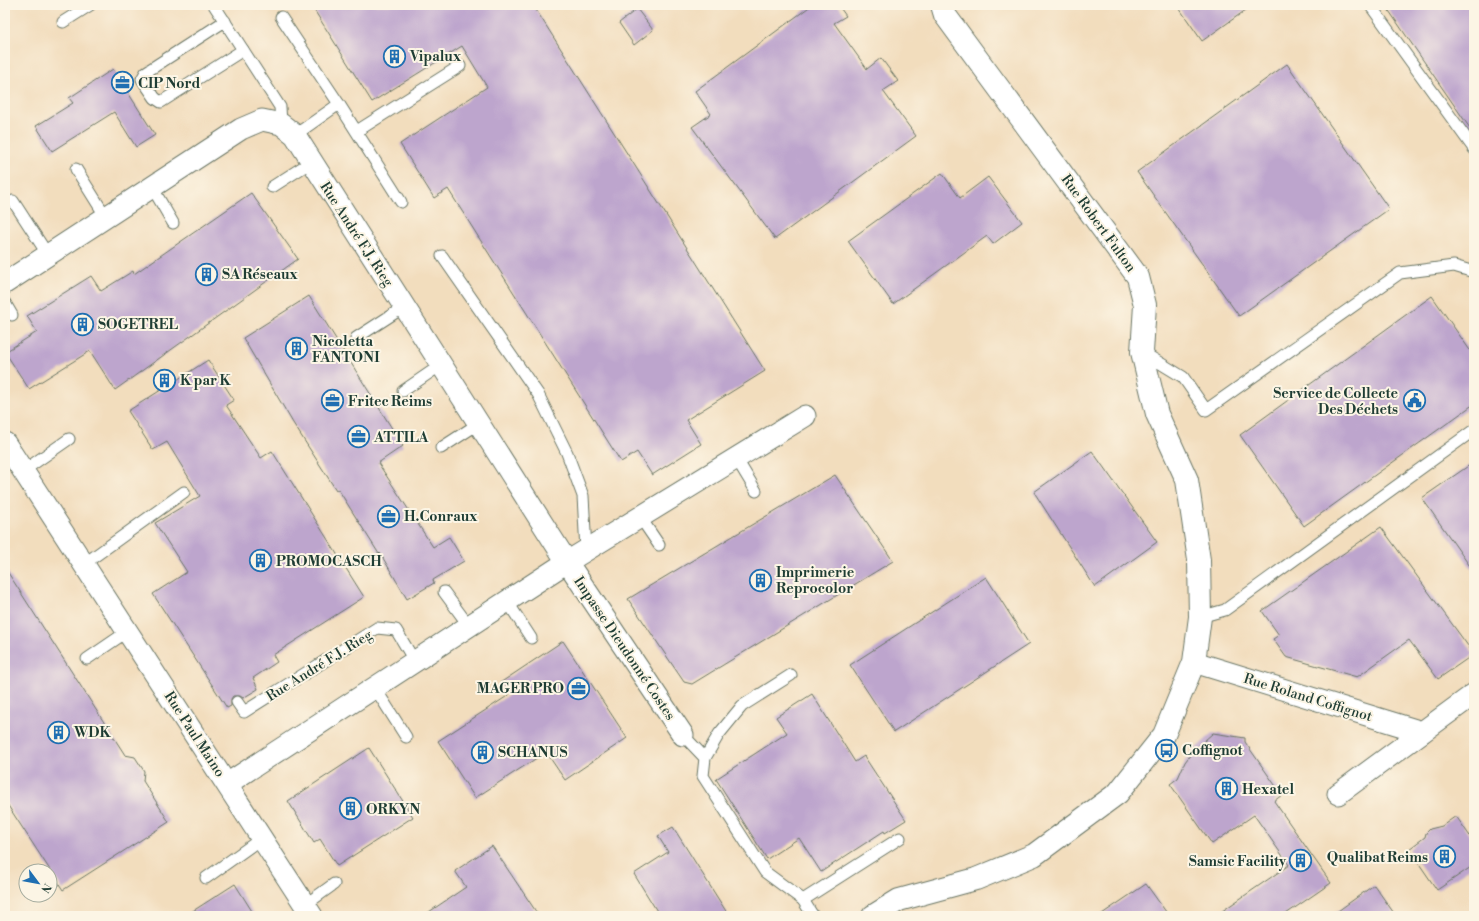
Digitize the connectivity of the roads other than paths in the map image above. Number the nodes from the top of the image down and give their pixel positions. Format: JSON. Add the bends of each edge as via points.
{"nodes":[{"id":1,"x":90,"y":5,"type":"edge"},
{"id":2,"x":214,"y":5,"type":"edge"},
{"id":3,"x":942,"y":5,"type":"edge"},
{"id":4,"x":1370,"y":5,"type":"edge"},
{"id":5,"x":281,"y":17,"type":"dead end"},
{"id":6,"x":225,"y":21,"type":"junction"},
{"id":7,"x":63,"y":22,"type":"dead end"},
{"id":8,"x":244,"y":50,"type":"junction"},
{"id":9,"x":460,"y":66,"type":"dead end"},
{"id":10,"x":339,"y":104,"type":"junction"},
{"id":11,"x":288,"y":129,"type":"junction"},
{"id":12,"x":356,"y":131,"type":"junction"},
{"id":13,"x":1474,"y":149,"type":"edge"},
{"id":14,"x":311,"y":162,"type":"junction"},
{"id":15,"x":76,"y":169,"type":"dead end"},
{"id":16,"x":152,"y":187,"type":"junction"},
{"id":17,"x":272,"y":187,"type":"dead end"},
{"id":18,"x":13,"y":201,"type":"dead end"},
{"id":19,"x":401,"y":202,"type":"dead end"},
{"id":20,"x":106,"y":216,"type":"junction"},
{"id":21,"x":173,"y":223,"type":"dead end"},
{"id":22,"x":48,"y":255,"type":"junction"},
{"id":23,"x":442,"y":256,"type":"dead end"},
{"id":24,"x":1474,"y":272,"type":"edge"},
{"id":25,"x":5,"y":283,"type":"edge"},
{"id":26,"x":5,"y":303,"type":"edge"},
{"id":27,"x":404,"y":307,"type":"junction"},
{"id":28,"x":12,"y":315,"type":"dead end"},
{"id":29,"x":356,"y":338,"type":"dead end"},
{"id":30,"x":1142,"y":352,"type":"junction"},
{"id":31,"x":441,"y":365,"type":"junction"},
{"id":32,"x":403,"y":392,"type":"dead end"},
{"id":33,"x":805,"y":416,"type":"dead end"},
{"id":34,"x":478,"y":424,"type":"junction"},
{"id":35,"x":1474,"y":430,"type":"edge"},
{"id":36,"x":69,"y":439,"type":"dead end"},
{"id":37,"x":5,"y":442,"type":"edge"},
{"id":38,"x":441,"y":448,"type":"dead end"},
{"id":39,"x":736,"y":458,"type":"junction"},
{"id":40,"x":23,"y":471,"type":"junction"},
{"id":41,"x":756,"y":491,"type":"dead end"},
{"id":42,"x":184,"y":492,"type":"dead end"},
{"id":43,"x":640,"y":518,"type":"junction"},
{"id":44,"x":659,"y":545,"type":"dead end"},
{"id":45,"x":586,"y":550,"type":"junction"},
{"id":46,"x":567,"y":562,"type":"junction"},
{"id":47,"x":84,"y":564,"type":"junction"},
{"id":48,"x":444,"y":592,"type":"dead end"},
{"id":49,"x":507,"y":601,"type":"junction"},
{"id":50,"x":1200,"y":617,"type":"junction"},
{"id":51,"x":469,"y":626,"type":"junction"},
{"id":52,"x":128,"y":631,"type":"junction"},
{"id":53,"x":531,"y":638,"type":"dead end"},
{"id":54,"x":87,"y":660,"type":"dead end"},
{"id":55,"x":415,"y":662,"type":"junction"},
{"id":56,"x":1194,"y":662,"type":"junction"},
{"id":57,"x":791,"y":675,"type":"dead end"},
{"id":58,"x":374,"y":688,"type":"junction"},
{"id":59,"x":1474,"y":694,"type":"edge"},
{"id":60,"x":238,"y":702,"type":"dead end"},
{"id":61,"x":1422,"y":732,"type":"junction"},
{"id":62,"x":683,"y":735,"type":"joint"},
{"id":63,"x":406,"y":737,"type":"dead end"},
{"id":64,"x":705,"y":758,"type":"junction"},
{"id":65,"x":228,"y":784,"type":"junction"},
{"id":66,"x":1338,"y":794,"type":"dead end"},
{"id":67,"x":262,"y":838,"type":"junction"},
{"id":68,"x":900,"y":838,"type":"dead end"},
{"id":69,"x":206,"y":878,"type":"dead end"},
{"id":70,"x":334,"y":884,"type":"dead end"},
{"id":71,"x":803,"y":900,"type":"junction"},
{"id":72,"x":308,"y":910,"type":"edge"},
{"id":73,"x":813,"y":916,"type":"edge"},
{"id":74,"x":873,"y":916,"type":"edge"}],
"edges":[{"from":1,"to":7,"type":"lane"},
{"from":2,"to":6,"type":"lane"},
{"from":3,"to":30,"type":"street","name":"Rue Robert Fulton","via":[[945,15],[1138,277],[1145,305]]},
{"from":4,"to":13,"type":"lane"},
{"from":5,"to":10,"type":"lane"},
{"from":6,"to":8,"type":"lane"},
{"from":6,"to":8,"type":"lane","via":[[146,72],[142,79],[155,98],[161,102]]},
{"from":8,"to":11,"type":"lane","via":[[280,106]]},
{"from":9,"to":12,"type":"lane"},
{"from":10,"to":11,"type":"lane"},
{"from":10,"to":12,"type":"lane"},
{"from":11,"to":14,"type":"street","name":"Rue André F.J. Rieg"},
{"from":11,"to":16,"type":"street","via":[[262,120],[241,129]]},
{"from":12,"to":19,"type":"lane"},
{"from":14,"to":17,"type":"lane"},
{"from":14,"to":27,"type":"street","name":"Rue André F.J. Rieg"},
{"from":15,"to":20,"type":"lane"},
{"from":16,"to":20,"type":"street"},
{"from":16,"to":21,"type":"lane"},
{"from":18,"to":22,"type":"lane"},
{"from":20,"to":22,"type":"street"},
{"from":22,"to":25,"type":"street"},
{"from":23,"to":45,"type":"lane","via":[[538,394],[567,453],[583,496]]},
{"from":24,"to":30,"type":"lane","via":[[1454,266],[1400,273],[1206,410],[1183,377]]},
{"from":26,"to":28,"type":"lane"},
{"from":27,"to":29,"type":"lane"},
{"from":27,"to":31,"type":"street","name":"Rue André F.J. Rieg"},
{"from":30,"to":50,"type":"street","name":"Rue Robert Fulton","via":[[1157,414],[1187,480],[1199,560]]},
{"from":31,"to":32,"type":"lane"},
{"from":31,"to":34,"type":"street","name":"Rue André F.J. Rieg"},
{"from":33,"to":39,"type":"street"},
{"from":34,"to":38,"type":"lane"},
{"from":34,"to":46,"type":"street","name":"Rue André F.J. Rieg"},
{"from":35,"to":50,"type":"lane","via":[[1225,610]]},
{"from":36,"to":40,"type":"lane"},
{"from":37,"to":40,"type":"street","name":"Rue Paul Maino"},
{"from":39,"to":41,"type":"lane"},
{"from":39,"to":43,"type":"street"},
{"from":40,"to":47,"type":"street","name":"Rue Paul Maino"},
{"from":42,"to":47,"type":"lane"},
{"from":43,"to":44,"type":"lane"},
{"from":43,"to":45,"type":"street"},
{"from":45,"to":46,"type":"street"},
{"from":46,"to":49,"type":"street"},
{"from":46,"to":62,"type":"street","name":"Impasse Dieudonné Costes"},
{"from":47,"to":52,"type":"street","name":"Rue Paul Maino"},
{"from":48,"to":51,"type":"lane"},
{"from":49,"to":51,"type":"street"},
{"from":49,"to":53,"type":"lane"},
{"from":50,"to":56,"type":"street","name":"Rue Robert Fulton"},
{"from":51,"to":55,"type":"street"},
{"from":52,"to":54,"type":"lane"},
{"from":52,"to":65,"type":"street","name":"Rue Paul Maino"},
{"from":55,"to":58,"type":"street"},
{"from":55,"to":60,"type":"lane","name":"Rue André F.J. Rieg","via":[[396,630],[377,628],[244,712]]},
{"from":56,"to":61,"type":"street","name":"Rue Roland Coffignot"},
{"from":56,"to":74,"type":"street","name":"Rue Robert Fulton","via":[[1164,735],[1118,793],[1034,855],[976,879],[899,900]]},
{"from":57,"to":64,"type":"lane","via":[[742,706],[719,734]]},
{"from":58,"to":63,"type":"lane"},
{"from":58,"to":65,"type":"street"},
{"from":59,"to":61,"type":"street"},
{"from":61,"to":66,"type":"street"},
{"from":62,"to":64,"type":"lane"},
{"from":64,"to":71,"type":"lane","via":[[704,776],[765,872]]},
{"from":65,"to":67,"type":"street","name":"Rue Paul Maino"},
{"from":67,"to":69,"type":"lane"},
{"from":67,"to":72,"type":"street","name":"Rue Paul Maino"},
{"from":68,"to":71,"type":"lane"},
{"from":70,"to":72,"type":"lane","name":"Rue Paul Maino"},
{"from":71,"to":73,"type":"lane"}]}
